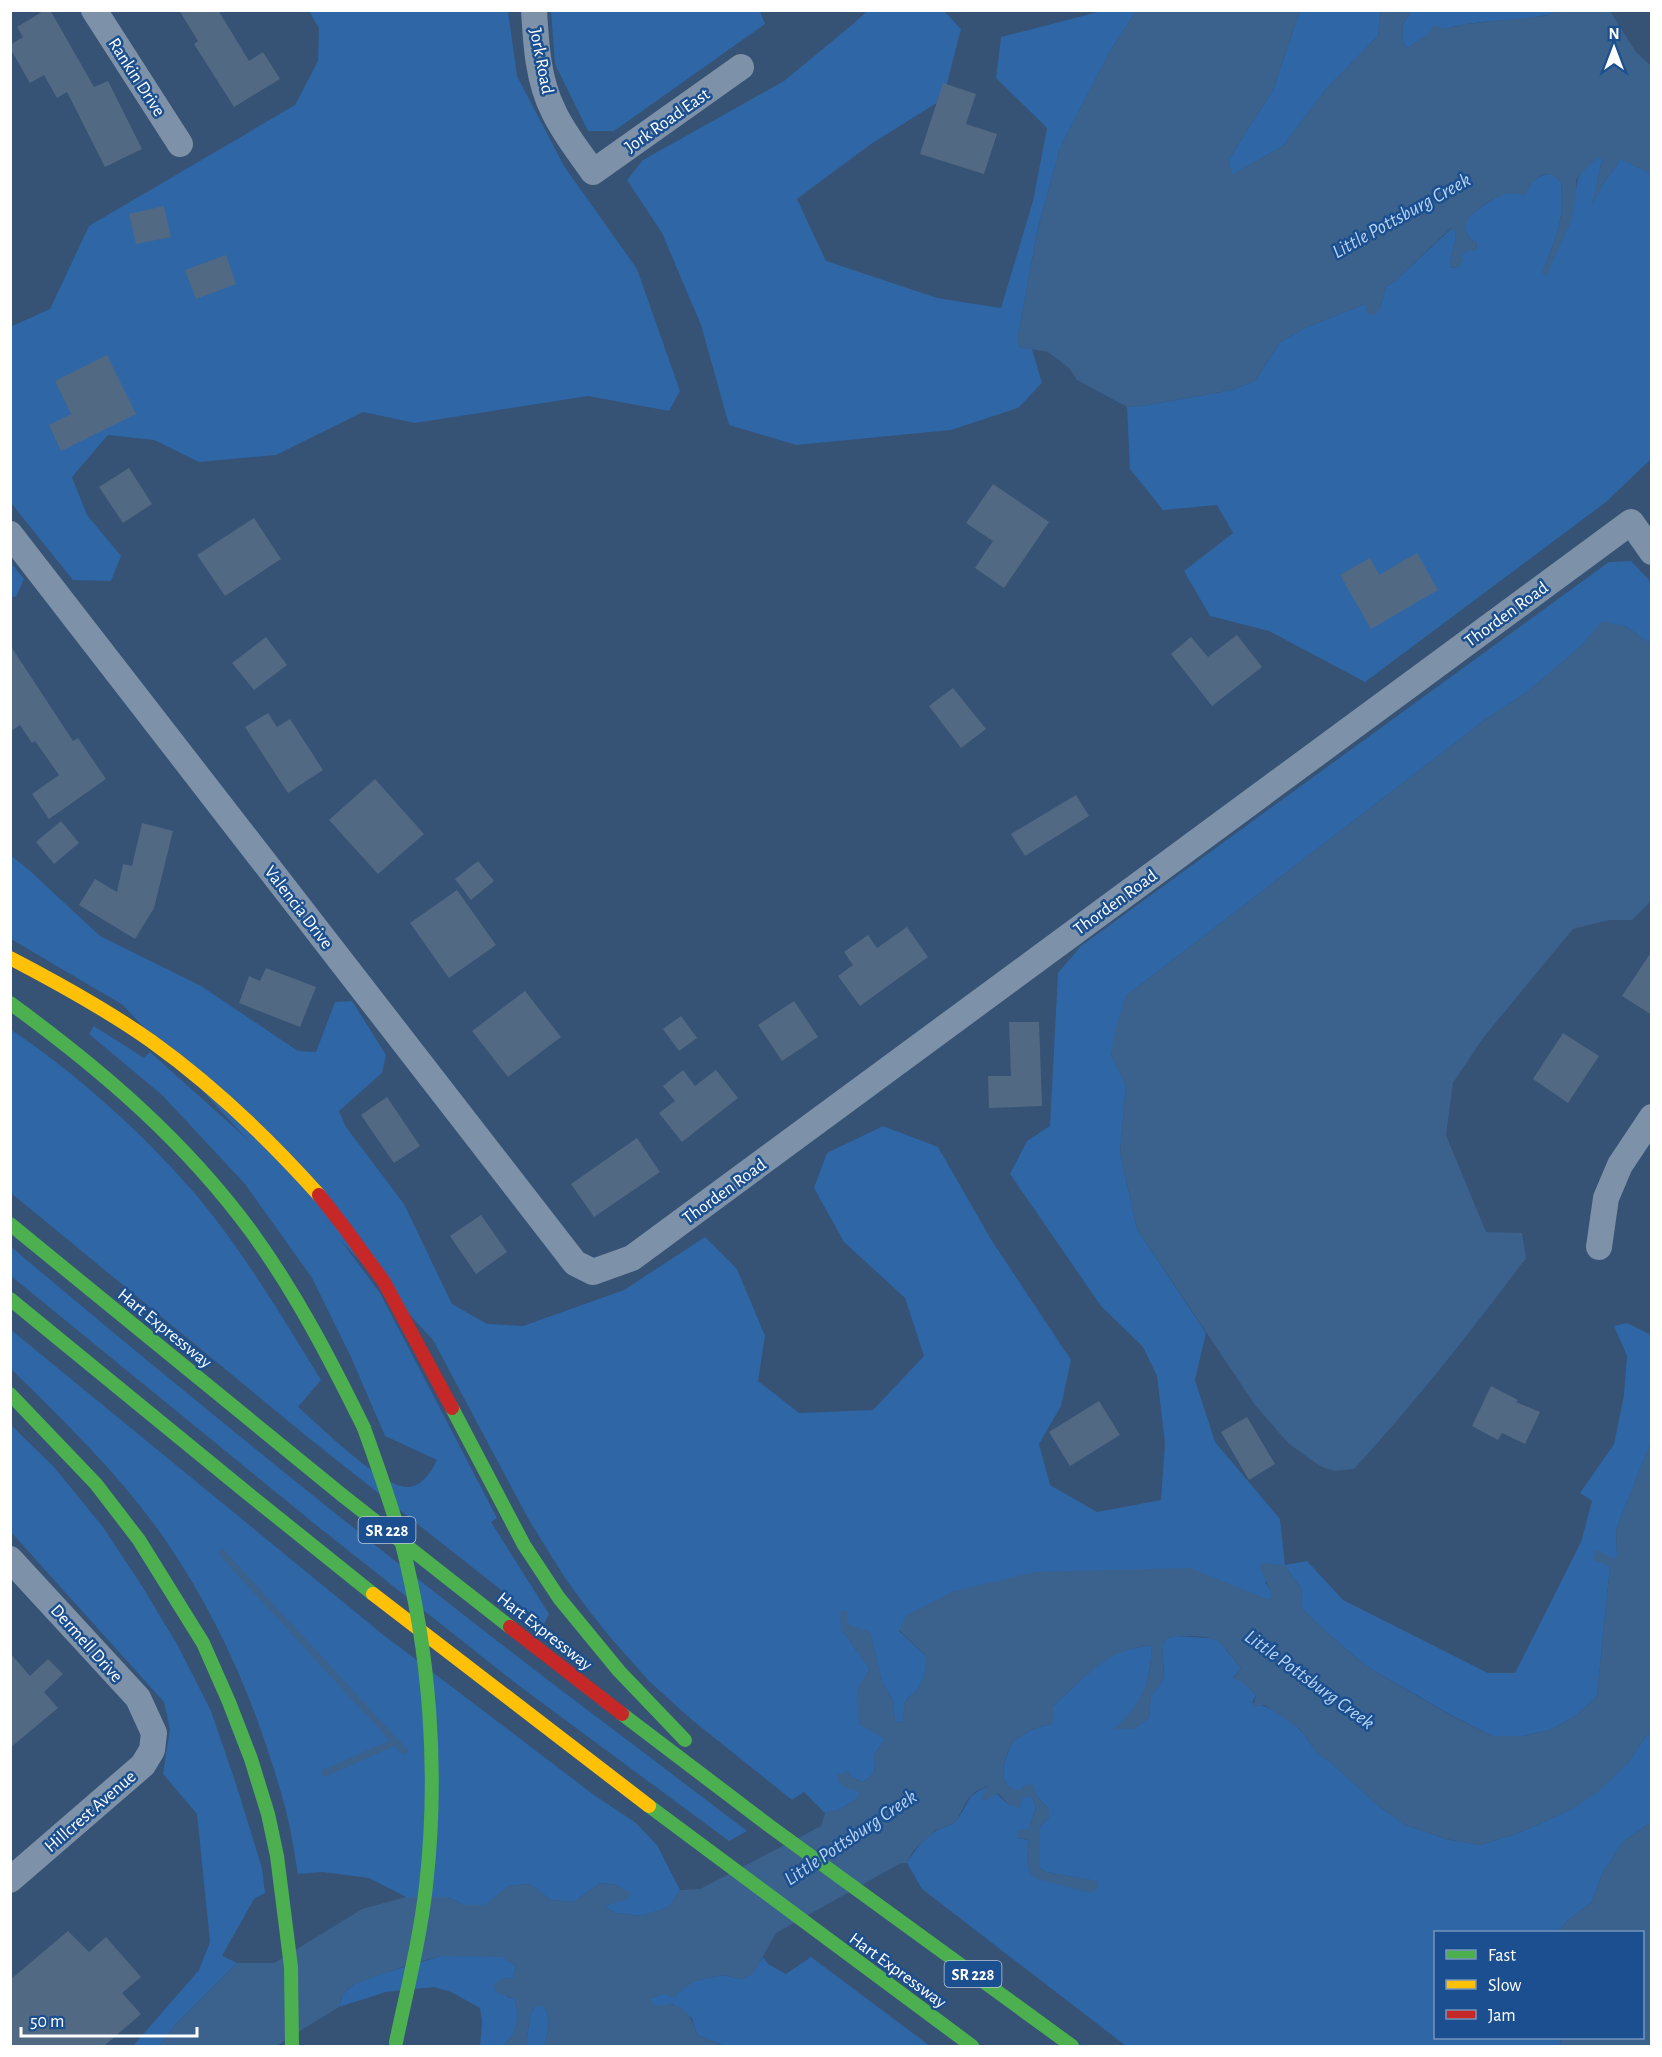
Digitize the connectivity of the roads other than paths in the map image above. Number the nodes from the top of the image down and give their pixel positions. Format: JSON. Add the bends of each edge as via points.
{"nodes":[{"id":1,"x":94,"y":10,"type":"edge"},
{"id":2,"x":534,"y":10,"type":"edge"},
{"id":3,"x":741,"y":67,"type":"dead end"},
{"id":4,"x":180,"y":144,"type":"dead end"},
{"id":5,"x":593,"y":172,"type":"joint"},
{"id":6,"x":10,"y":534,"type":"edge"},
{"id":7,"x":1652,"y":552,"type":"edge"},
{"id":8,"x":10,"y":957,"type":"edge"},
{"id":9,"x":10,"y":1003,"type":"edge"},
{"id":10,"x":1652,"y":1117,"type":"edge"},
{"id":11,"x":10,"y":1224,"type":"edge"},
{"id":12,"x":1599,"y":1247,"type":"dead end"},
{"id":13,"x":593,"y":1272,"type":"joint"},
{"id":14,"x":10,"y":1299,"type":"edge"},
{"id":15,"x":10,"y":1394,"type":"edge"},
{"id":16,"x":10,"y":1559,"type":"edge"},
{"id":17,"x":154,"y":1733,"type":"joint"},
{"id":18,"x":771,"y":1827,"type":"junction"},
{"id":19,"x":10,"y":1880,"type":"edge"},
{"id":20,"x":395,"y":2044,"type":"edge"},
{"id":21,"x":292,"y":2046,"type":"edge"},
{"id":22,"x":972,"y":2046,"type":"edge"},
{"id":23,"x":1072,"y":2046,"type":"edge"}],
"edges":[{"from":1,"to":4,"type":"street","name":"Rankin Drive"},
{"from":2,"to":5,"type":"street","name":"Jork Road","via":[[540,66],[553,110]]},
{"from":3,"to":5,"type":"street","name":"Jork Road East"},
{"from":6,"to":13,"type":"street","name":"Valencia Drive","via":[[575,1263]]},
{"from":7,"to":13,"type":"street","name":"Thorden Road","via":[[1631,522],[632,1258]]},
{"from":8,"to":18,"type":"highway","via":[[113,1016],[190,1070],[227,1101],[324,1199],[369,1259],[404,1316],[523,1543],[551,1588],[611,1663]]},
{"from":9,"to":20,"type":"highway","bridge":true,"via":[[137,1103],[235,1210],[293,1296],[363,1428],[391,1510],[412,1590],[426,1670],[432,1736],[426,1885]]},
{"from":10,"to":12,"type":"street","via":[[1620,1166],[1606,1198]]},
{"from":11,"to":18,"type":"highway","name":"Hart Expressway","number":"SR 228","via":[[351,1502]]},
{"from":14,"to":22,"type":"highway","name":"Hart Expressway","via":[[162,1426],[514,1702]]},
{"from":15,"to":21,"type":"highway","via":[[103,1493],[139,1540],[203,1643],[251,1759],[268,1815],[284,1900],[291,1967]]},
{"from":16,"to":17,"type":"street","name":"Dermell Drive","via":[[138,1698]]},
{"from":17,"to":19,"type":"street","name":"Hillcrest Avenue","via":[[152,1750],[143,1765]]},
{"from":18,"to":23,"type":"highway","name":"Hart Expressway","number":"SR 228"}]}
